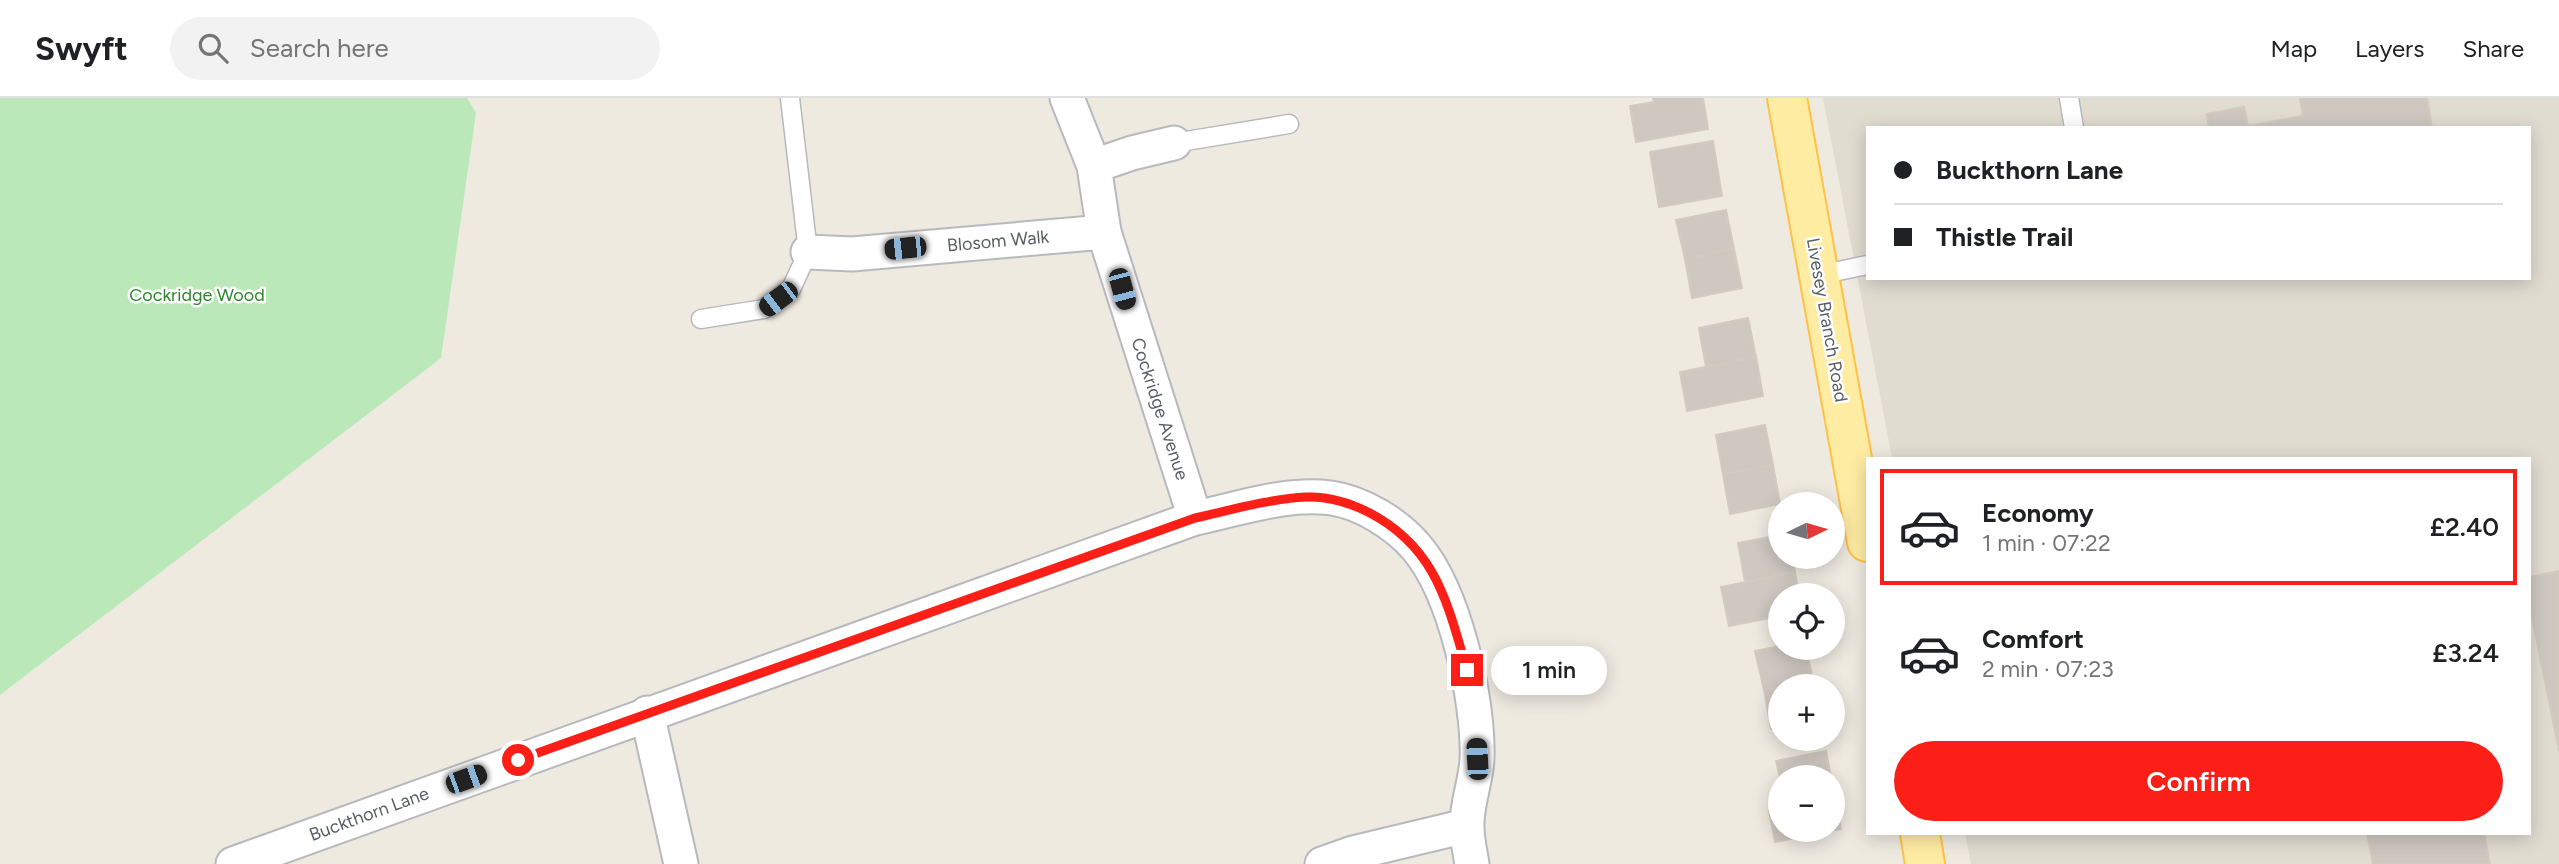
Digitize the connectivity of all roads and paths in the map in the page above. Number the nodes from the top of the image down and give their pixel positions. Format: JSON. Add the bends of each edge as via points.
{"nodes":[{"id":1,"x":790,"y":98,"type":"edge"},
{"id":2,"x":1067,"y":98,"type":"edge"},
{"id":3,"x":1787,"y":98,"type":"edge"},
{"id":4,"x":2069,"y":98,"type":"edge"},
{"id":5,"x":1289,"y":124,"type":"dead end"},
{"id":6,"x":2074,"y":126,"type":"edge"},
{"id":7,"x":1174,"y":143,"type":"joint"},
{"id":8,"x":1094,"y":166,"type":"junction"},
{"id":9,"x":1104,"y":232,"type":"junction"},
{"id":10,"x":808,"y":252,"type":"junction"},
{"id":11,"x":1866,"y":265,"type":"edge"},
{"id":12,"x":1819,"y":275,"type":"junction"},
{"id":13,"x":701,"y":319,"type":"dead end"},
{"id":14,"x":1195,"y":518,"type":"junction"},
{"id":15,"x":1866,"y":536,"type":"edge"},
{"id":16,"x":648,"y":713,"type":"junction"},
{"id":17,"x":1466,"y":826,"type":"junction"},
{"id":18,"x":1920,"y":835,"type":"edge"},
{"id":19,"x":233,"y":864,"type":"edge"},
{"id":20,"x":681,"y":864,"type":"edge"},
{"id":21,"x":1322,"y":864,"type":"edge"},
{"id":22,"x":1472,"y":864,"type":"edge"},
{"id":23,"x":1925,"y":864,"type":"edge"}],
"edges":[{"from":1,"to":10,"type":"lane"},
{"from":2,"to":8,"type":"street","name":"Cockridge Avenue"},
{"from":3,"to":12,"type":"main road","name":"Livesey Branch Road"},
{"from":4,"to":6,"type":"lane"},
{"from":5,"to":7,"type":"lane"},
{"from":7,"to":8,"type":"street"},
{"from":8,"to":9,"type":"street","name":"Cockridge Avenue"},
{"from":9,"to":10,"type":"street","name":"Blosom Walk","via":[[852,254]]},
{"from":9,"to":14,"type":"street","name":"Cockridge Avenue"},
{"from":10,"to":13,"type":"lane","via":[[792,289],[764,309]]},
{"from":11,"to":12,"type":"lane"},
{"from":12,"to":15,"type":"main road","name":"Livesey Branch Road"},
{"from":14,"to":16,"type":"street","name":"Buckthorn Lane"},
{"from":14,"to":17,"type":"street","name":"Buckthorn Lane","via":[[1281,500],[1333,499],[1394,527],[1417,548],[1438,581],[1467,670],[1477,759]]},
{"from":16,"to":19,"type":"street","name":"Buckthorn Lane"},
{"from":16,"to":20,"type":"street"},
{"from":17,"to":21,"type":"street","via":[[1365,849]]},
{"from":17,"to":22,"type":"street","name":"Buckthorn Lane"},
{"from":18,"to":23,"type":"main road"}]}
